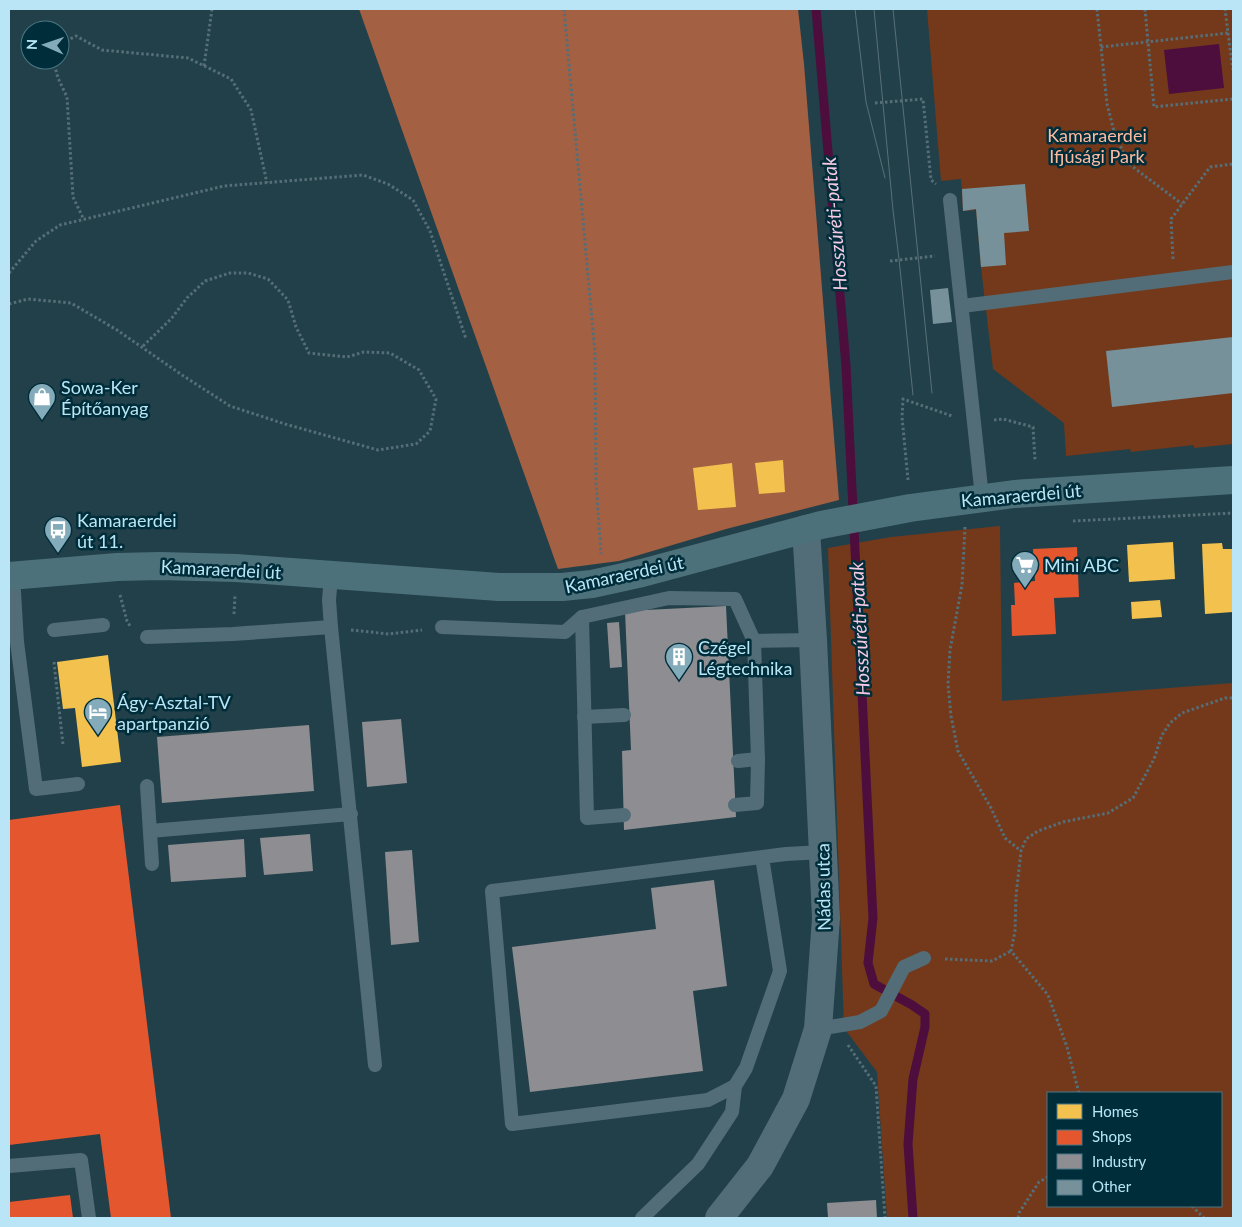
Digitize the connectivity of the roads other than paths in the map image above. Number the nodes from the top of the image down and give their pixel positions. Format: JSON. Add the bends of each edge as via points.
{"nodes":[{"id":1,"x":950,"y":200,"type":"road end"},
{"id":2,"x":1233,"y":272,"type":"edge"},
{"id":3,"x":962,"y":306,"type":"junction"},
{"id":4,"x":1233,"y":480,"type":"edge"},
{"id":5,"x":982,"y":497,"type":"junction"},
{"id":6,"x":806,"y":529,"type":"junction"},
{"id":7,"x":11,"y":575,"type":"edge"},
{"id":8,"x":330,"y":576,"type":"junction"},
{"id":9,"x":582,"y":617,"type":"junction"},
{"id":10,"x":103,"y":625,"type":"dead end"},
{"id":11,"x":331,"y":627,"type":"junction"},
{"id":12,"x":442,"y":627,"type":"road end"},
{"id":13,"x":54,"y":630,"type":"dead end"},
{"id":14,"x":147,"y":637,"type":"road end"},
{"id":15,"x":814,"y":640,"type":"junction"},
{"id":16,"x":13,"y":642,"type":"edge"},
{"id":17,"x":754,"y":642,"type":"junction"},
{"id":18,"x":624,"y":715,"type":"dead end"},
{"id":19,"x":584,"y":717,"type":"junction"},
{"id":20,"x":758,"y":759,"type":"junction"},
{"id":21,"x":738,"y":761,"type":"dead end"},
{"id":22,"x":78,"y":784,"type":"dead end"},
{"id":23,"x":147,"y":786,"type":"dead end"},
{"id":24,"x":735,"y":804,"type":"dead end"},
{"id":25,"x":351,"y":814,"type":"junction"},
{"id":26,"x":624,"y":815,"type":"dead end"},
{"id":27,"x":150,"y":830,"type":"junction"},
{"id":28,"x":823,"y":852,"type":"junction"},
{"id":29,"x":762,"y":857,"type":"junction"},
{"id":30,"x":152,"y":864,"type":"dead end"},
{"id":31,"x":924,"y":958,"type":"road end"},
{"id":32,"x":826,"y":1027,"type":"junction"},
{"id":33,"x":375,"y":1065,"type":"dead end"},
{"id":34,"x":735,"y":1086,"type":"junction"},
{"id":35,"x":9,"y":1166,"type":"edge"},
{"id":36,"x":89,"y":1218,"type":"edge"},
{"id":37,"x":642,"y":1218,"type":"edge"},
{"id":38,"x":719,"y":1218,"type":"edge"}],
"edges":[{"from":1,"to":3,"type":"lane"},
{"from":2,"to":3,"type":"lane"},
{"from":3,"to":5,"type":"lane"},
{"from":4,"to":5,"type":"street","name":"Kamaraerdei út"},
{"from":5,"to":6,"type":"street","name":"Kamaraerdei út"},
{"from":6,"to":8,"type":"street","name":"Kamaraerdei út","via":[[642,573],[562,587],[525,588]]},
{"from":6,"to":15,"type":"street","name":"Nádas utca"},
{"from":7,"to":8,"type":"street","name":"Kamaraerdei út","via":[[160,566]]},
{"from":7,"to":16,"type":"lane"},
{"from":8,"to":11,"type":"lane"},
{"from":9,"to":12,"type":"lane","via":[[565,632]]},
{"from":9,"to":17,"type":"lane","via":[[669,598],[735,599]]},
{"from":9,"to":19,"type":"lane"},
{"from":10,"to":13,"type":"lane"},
{"from":11,"to":14,"type":"lane"},
{"from":11,"to":25,"type":"lane"},
{"from":15,"to":17,"type":"lane"},
{"from":15,"to":28,"type":"street","name":"Nádas utca"},
{"from":16,"to":22,"type":"lane","via":[[36,789]]},
{"from":17,"to":20,"type":"lane"},
{"from":18,"to":19,"type":"lane"},
{"from":19,"to":26,"type":"lane","via":[[587,818]]},
{"from":20,"to":21,"type":"lane"},
{"from":20,"to":24,"type":"lane","via":[[757,803]]},
{"from":23,"to":27,"type":"lane"},
{"from":25,"to":27,"type":"lane"},
{"from":25,"to":33,"type":"lane"},
{"from":27,"to":30,"type":"lane"},
{"from":28,"to":29,"type":"lane"},
{"from":28,"to":32,"type":"street","name":"Nádas utca"},
{"from":29,"to":34,"type":"lane","via":[[780,971],[746,1068]]},
{"from":29,"to":34,"type":"lane","via":[[492,891],[512,1124],[708,1100]]},
{"from":31,"to":32,"type":"lane","via":[[904,967],[882,1011],[860,1022]]},
{"from":32,"to":38,"type":"street","name":"Nádas utca","via":[[796,1099],[760,1166]]},
{"from":34,"to":37,"type":"lane","via":[[732,1112],[698,1164]]},
{"from":35,"to":36,"type":"lane","via":[[81,1160]]}]}
